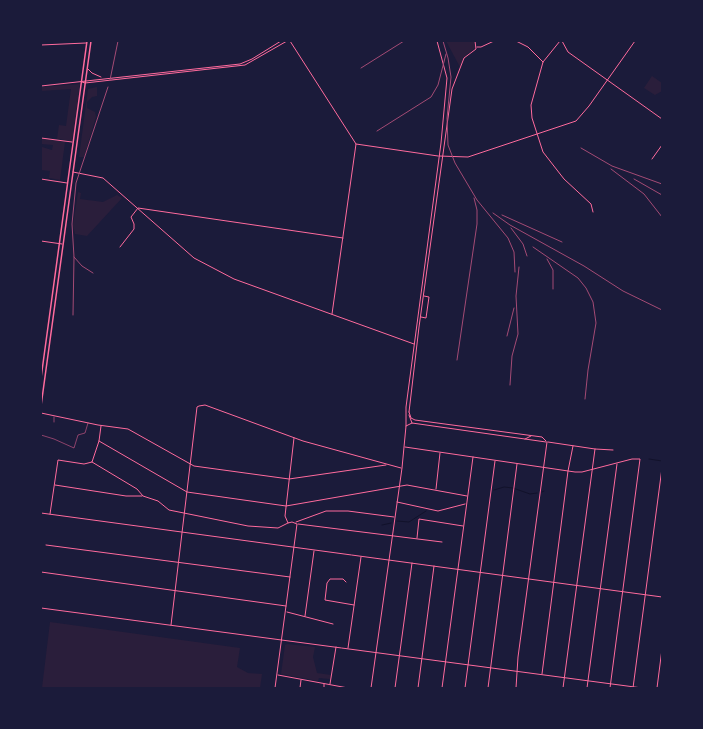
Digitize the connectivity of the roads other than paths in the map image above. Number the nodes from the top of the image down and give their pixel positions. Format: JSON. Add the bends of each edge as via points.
{"nodes":[{"id":1,"x":91,"y":41,"type":"edge"},
{"id":2,"x":280,"y":41,"type":"edge"},
{"id":3,"x":287,"y":41,"type":"edge"},
{"id":4,"x":290,"y":41,"type":"edge"},
{"id":5,"x":437,"y":41,"type":"edge"},
{"id":6,"x":475,"y":41,"type":"edge"},
{"id":7,"x":494,"y":41,"type":"edge"},
{"id":8,"x":516,"y":41,"type":"edge"},
{"id":9,"x":561,"y":41,"type":"edge"},
{"id":10,"x":635,"y":41,"type":"edge"},
{"id":11,"x":87,"y":42,"type":"edge"},
{"id":12,"x":41,"y":45,"type":"edge"},
{"id":13,"x":476,"y":47,"type":"junction"},
{"id":14,"x":543,"y":62,"type":"junction"},
{"id":15,"x":217,"y":66,"type":"junction"},
{"id":16,"x":87,"y":67,"type":"junction"},
{"id":17,"x":217,"y":68,"type":"junction"},
{"id":18,"x":104,"y":78,"type":"junction"},
{"id":19,"x":608,"y":80,"type":"junction"},
{"id":20,"x":82,"y":82,"type":"junction"},
{"id":21,"x":85,"y":82,"type":"junction"},
{"id":22,"x":41,"y":86,"type":"edge"},
{"id":23,"x":662,"y":119,"type":"edge"},
{"id":24,"x":442,"y":127,"type":"junction"},
{"id":25,"x":447,"y":128,"type":"junction"},
{"id":26,"x":537,"y":135,"type":"junction"},
{"id":27,"x":41,"y":138,"type":"edge"},
{"id":28,"x":73,"y":142,"type":"junction"},
{"id":29,"x":356,"y":144,"type":"junction"},
{"id":30,"x":662,"y":145,"type":"edge"},
{"id":31,"x":439,"y":156,"type":"junction"},
{"id":32,"x":443,"y":157,"type":"junction"},
{"id":33,"x":652,"y":159,"type":"dead end"},
{"id":34,"x":73,"y":172,"type":"junction"},
{"id":35,"x":41,"y":179,"type":"edge"},
{"id":36,"x":68,"y":183,"type":"junction"},
{"id":37,"x":138,"y":208,"type":"junction"},
{"id":38,"x":593,"y":212,"type":"dead end"},
{"id":39,"x":343,"y":238,"type":"junction"},
{"id":40,"x":41,"y":241,"type":"edge"},
{"id":41,"x":60,"y":243,"type":"junction"},
{"id":42,"x":63,"y":244,"type":"junction"},
{"id":43,"x":120,"y":247,"type":"dead end"},
{"id":44,"x":424,"y":296,"type":"junction"},
{"id":45,"x":332,"y":315,"type":"junction"},
{"id":46,"x":421,"y":317,"type":"junction"},
{"id":47,"x":415,"y":344,"type":"junction"},
{"id":48,"x":417,"y":344,"type":"junction"},
{"id":49,"x":41,"y":372,"type":"edge"},
{"id":50,"x":41,"y":378,"type":"edge"},
{"id":51,"x":41,"y":406,"type":"edge"},
{"id":52,"x":409,"y":412,"type":"junction"},
{"id":53,"x":41,"y":413,"type":"edge"},
{"id":54,"x":54,"y":416,"type":"junction"},
{"id":55,"x":54,"y":422,"type":"dead end"},
{"id":56,"x":88,"y":423,"type":"junction"},
{"id":57,"x":414,"y":424,"type":"junction"},
{"id":58,"x":101,"y":425,"type":"junction"},
{"id":59,"x":406,"y":426,"type":"junction"},
{"id":60,"x":41,"y":435,"type":"edge"},
{"id":61,"x":532,"y":436,"type":"junction"},
{"id":62,"x":294,"y":437,"type":"junction"},
{"id":63,"x":525,"y":439,"type":"junction"},
{"id":64,"x":99,"y":441,"type":"junction"},
{"id":65,"x":547,"y":442,"type":"junction"},
{"id":66,"x":574,"y":446,"type":"junction"},
{"id":67,"x":404,"y":447,"type":"junction"},
{"id":68,"x":595,"y":449,"type":"junction"},
{"id":69,"x":613,"y":450,"type":"dead end"},
{"id":70,"x":441,"y":452,"type":"junction"},
{"id":71,"x":473,"y":456,"type":"junction"},
{"id":72,"x":495,"y":460,"type":"junction"},
{"id":73,"x":92,"y":462,"type":"junction"},
{"id":74,"x":518,"y":463,"type":"junction"},
{"id":75,"x":617,"y":463,"type":"junction"},
{"id":76,"x":190,"y":465,"type":"junction"},
{"id":77,"x":386,"y":465,"type":"junction"},
{"id":78,"x":543,"y":467,"type":"junction"},
{"id":79,"x":402,"y":468,"type":"junction"},
{"id":80,"x":662,"y":468,"type":"edge"},
{"id":81,"x":593,"y":469,"type":"junction"},
{"id":82,"x":568,"y":471,"type":"junction"},
{"id":83,"x":289,"y":479,"type":"junction"},
{"id":84,"x":55,"y":485,"type":"junction"},
{"id":85,"x":399,"y":487,"type":"junction"},
{"id":86,"x":436,"y":490,"type":"junction"},
{"id":87,"x":187,"y":492,"type":"junction"},
{"id":88,"x":143,"y":496,"type":"junction"},
{"id":89,"x":467,"y":496,"type":"junction"},
{"id":90,"x":397,"y":502,"type":"junction"},
{"id":91,"x":466,"y":504,"type":"junction"},
{"id":92,"x":286,"y":506,"type":"junction"},
{"id":93,"x":41,"y":513,"type":"edge"},
{"id":94,"x":184,"y":513,"type":"junction"},
{"id":95,"x":50,"y":514,"type":"junction"},
{"id":96,"x":395,"y":517,"type":"junction"},
{"id":97,"x":295,"y":522,"type":"junction"},
{"id":98,"x":288,"y":523,"type":"junction"},
{"id":99,"x":297,"y":524,"type":"junction"},
{"id":100,"x":464,"y":526,"type":"junction"},
{"id":101,"x":182,"y":533,"type":"junction"},
{"id":102,"x":392,"y":536,"type":"junction"},
{"id":103,"x":417,"y":539,"type":"junction"},
{"id":104,"x":442,"y":542,"type":"dead end"},
{"id":105,"x":46,"y":545,"type":"dead end"},
{"id":106,"x":294,"y":547,"type":"junction"},
{"id":107,"x":314,"y":550,"type":"junction"},
{"id":108,"x":360,"y":556,"type":"junction"},
{"id":109,"x":388,"y":560,"type":"junction"},
{"id":110,"x":179,"y":562,"type":"junction"},
{"id":111,"x":412,"y":563,"type":"junction"},
{"id":112,"x":434,"y":566,"type":"junction"},
{"id":113,"x":458,"y":569,"type":"junction"},
{"id":114,"x":41,"y":572,"type":"edge"},
{"id":115,"x":480,"y":572,"type":"junction"},
{"id":116,"x":504,"y":575,"type":"junction"},
{"id":117,"x":290,"y":577,"type":"junction"},
{"id":118,"x":529,"y":578,"type":"junction"},
{"id":119,"x":346,"y":582,"type":"dead end"},
{"id":120,"x":555,"y":582,"type":"junction"},
{"id":121,"x":578,"y":585,"type":"junction"},
{"id":122,"x":600,"y":588,"type":"junction"},
{"id":123,"x":175,"y":591,"type":"junction"},
{"id":124,"x":623,"y":591,"type":"junction"},
{"id":125,"x":645,"y":594,"type":"junction"},
{"id":126,"x":662,"y":597,"type":"edge"},
{"id":127,"x":355,"y":605,"type":"junction"},
{"id":128,"x":286,"y":606,"type":"junction"},
{"id":129,"x":41,"y":608,"type":"edge"},
{"id":130,"x":286,"y":612,"type":"junction"},
{"id":131,"x":305,"y":616,"type":"junction"},
{"id":132,"x":332,"y":624,"type":"dead end"},
{"id":133,"x":171,"y":625,"type":"junction"},
{"id":134,"x":282,"y":640,"type":"junction"},
{"id":135,"x":336,"y":647,"type":"junction"},
{"id":136,"x":348,"y":648,"type":"junction"},
{"id":137,"x":662,"y":649,"type":"edge"},
{"id":138,"x":376,"y":653,"type":"junction"},
{"id":139,"x":399,"y":656,"type":"junction"},
{"id":140,"x":421,"y":658,"type":"junction"},
{"id":141,"x":445,"y":662,"type":"junction"},
{"id":142,"x":468,"y":665,"type":"junction"},
{"id":143,"x":491,"y":668,"type":"junction"},
{"id":144,"x":518,"y":671,"type":"junction"},
{"id":145,"x":542,"y":674,"type":"junction"},
{"id":146,"x":278,"y":675,"type":"junction"},
{"id":147,"x":565,"y":678,"type":"junction"},
{"id":148,"x":301,"y":680,"type":"junction"},
{"id":149,"x":588,"y":681,"type":"junction"},
{"id":150,"x":324,"y":684,"type":"junction"},
{"id":151,"x":610,"y":684,"type":"junction"},
{"id":152,"x":330,"y":685,"type":"junction"},
{"id":153,"x":633,"y":687,"type":"edge"},
{"id":154,"x":275,"y":688,"type":"edge"},
{"id":155,"x":300,"y":688,"type":"edge"},
{"id":156,"x":324,"y":688,"type":"edge"},
{"id":157,"x":348,"y":688,"type":"edge"},
{"id":158,"x":371,"y":688,"type":"edge"},
{"id":159,"x":395,"y":688,"type":"edge"},
{"id":160,"x":418,"y":688,"type":"edge"},
{"id":161,"x":442,"y":688,"type":"edge"},
{"id":162,"x":465,"y":688,"type":"edge"},
{"id":163,"x":488,"y":688,"type":"edge"},
{"id":164,"x":516,"y":688,"type":"edge"},
{"id":165,"x":563,"y":688,"type":"edge"},
{"id":166,"x":587,"y":688,"type":"edge"},
{"id":167,"x":610,"y":688,"type":"edge"},
{"id":168,"x":642,"y":688,"type":"edge"},
{"id":169,"x":657,"y":688,"type":"edge"}],
"edges":[{"from":1,"to":16,"type":"main road"},
{"from":2,"to":15,"type":"street","via":[[245,62]]},
{"from":3,"to":17,"type":"street","via":[[245,65]]},
{"from":4,"to":29,"type":"street"},
{"from":5,"to":24,"type":"street","via":[[447,78]]},
{"from":6,"to":13,"type":"street"},
{"from":7,"to":13,"type":"street"},
{"from":8,"to":14,"type":"street","via":[[536,54]]},
{"from":9,"to":14,"type":"street"},
{"from":9,"to":19,"type":"street","via":[[568,52]]},
{"from":10,"to":19,"type":"street"},
{"from":11,"to":12,"type":"street"},
{"from":11,"to":20,"type":"main road"},
{"from":13,"to":25,"type":"street","via":[[464,58],[454,82]]},
{"from":14,"to":26,"type":"street","via":[[531,105]]},
{"from":15,"to":17,"type":"street"},
{"from":15,"to":18,"type":"street"},
{"from":16,"to":18,"type":"street","via":[[92,74]]},
{"from":16,"to":21,"type":"main road"},
{"from":17,"to":21,"type":"street"},
{"from":18,"to":21,"type":"street"},
{"from":19,"to":23,"type":"street"},
{"from":19,"to":26,"type":"street","via":[[578,120]]},
{"from":20,"to":21,"type":"street"},
{"from":20,"to":22,"type":"street"},
{"from":20,"to":28,"type":"main road"},
{"from":21,"to":34,"type":"main road"},
{"from":24,"to":25,"type":"street"},
{"from":24,"to":31,"type":"street"},
{"from":25,"to":32,"type":"street"},
{"from":26,"to":32,"type":"street","via":[[468,157]]},
{"from":26,"to":38,"type":"street","via":[[543,152],[564,179],[586,199]]},
{"from":27,"to":28,"type":"street"},
{"from":28,"to":36,"type":"main road"},
{"from":29,"to":31,"type":"street"},
{"from":29,"to":39,"type":"street"},
{"from":30,"to":33,"type":"street"},
{"from":31,"to":32,"type":"street"},
{"from":31,"to":47,"type":"street"},
{"from":32,"to":44,"type":"street"},
{"from":34,"to":37,"type":"street","via":[[103,178]]},
{"from":34,"to":42,"type":"main road"},
{"from":35,"to":36,"type":"street"},
{"from":36,"to":41,"type":"main road"},
{"from":37,"to":39,"type":"street"},
{"from":37,"to":43,"type":"street","via":[[131,216],[134,229]]},
{"from":37,"to":45,"type":"street","via":[[201,262],[234,279]]},
{"from":39,"to":45,"type":"street"},
{"from":40,"to":41,"type":"street"},
{"from":41,"to":42,"type":"street"},
{"from":41,"to":49,"type":"main road"},
{"from":42,"to":51,"type":"main road"},
{"from":44,"to":46,"type":"street"},
{"from":44,"to":46,"type":"street","via":[[429,297],[426,318]]},
{"from":45,"to":47,"type":"street"},
{"from":46,"to":48,"type":"street"},
{"from":47,"to":48,"type":"street"},
{"from":47,"to":59,"type":"street","via":[[406,407]]},
{"from":48,"to":52,"type":"street"},
{"from":49,"to":50,"type":"main road"},
{"from":52,"to":57,"type":"street","via":[[409,419]]},
{"from":52,"to":61,"type":"street","via":[[415,420]]},
{"from":53,"to":54,"type":"street"},
{"from":54,"to":55,"type":"lane"},
{"from":54,"to":56,"type":"street"},
{"from":56,"to":58,"type":"street"},
{"from":56,"to":60,"type":"lane","via":[[85,433],[78,435],[74,448]]},
{"from":57,"to":59,"type":"street"},
{"from":57,"to":63,"type":"street"},
{"from":58,"to":64,"type":"street"},
{"from":58,"to":76,"type":"street","via":[[128,429]]},
{"from":59,"to":67,"type":"street"},
{"from":61,"to":63,"type":"street"},
{"from":61,"to":65,"type":"street","via":[[542,437]]},
{"from":62,"to":76,"type":"street","via":[[205,405],[197,407]]},
{"from":62,"to":77,"type":"street"},
{"from":62,"to":83,"type":"street"},
{"from":63,"to":65,"type":"street"},
{"from":64,"to":73,"type":"street"},
{"from":64,"to":87,"type":"street"},
{"from":65,"to":66,"type":"street"},
{"from":65,"to":78,"type":"street"},
{"from":66,"to":68,"type":"street"},
{"from":66,"to":82,"type":"street"},
{"from":67,"to":70,"type":"street"},
{"from":67,"to":79,"type":"street"},
{"from":68,"to":69,"type":"street"},
{"from":68,"to":81,"type":"street"},
{"from":70,"to":71,"type":"street"},
{"from":70,"to":86,"type":"street"},
{"from":71,"to":72,"type":"street"},
{"from":71,"to":89,"type":"street"},
{"from":72,"to":74,"type":"street"},
{"from":72,"to":115,"type":"street"},
{"from":73,"to":84,"type":"street","via":[[84,464],[58,460]]},
{"from":73,"to":88,"type":"street","via":[[137,489]]},
{"from":74,"to":78,"type":"street"},
{"from":74,"to":116,"type":"street"},
{"from":75,"to":81,"type":"street"},
{"from":75,"to":122,"type":"street"},
{"from":75,"to":124,"type":"street","via":[[640,459]]},
{"from":76,"to":83,"type":"street"},
{"from":76,"to":87,"type":"street"},
{"from":77,"to":79,"type":"street"},
{"from":77,"to":83,"type":"street"},
{"from":78,"to":82,"type":"street"},
{"from":78,"to":118,"type":"street"},
{"from":79,"to":85,"type":"street"},
{"from":80,"to":125,"type":"street"},
{"from":81,"to":82,"type":"street","via":[[582,472]]},
{"from":81,"to":121,"type":"street"},
{"from":82,"to":120,"type":"street"},
{"from":83,"to":92,"type":"street"},
{"from":84,"to":88,"type":"street","via":[[126,496]]},
{"from":84,"to":95,"type":"street"},
{"from":85,"to":86,"type":"street","via":[[410,485]]},
{"from":85,"to":90,"type":"street"},
{"from":85,"to":92,"type":"street"},
{"from":86,"to":89,"type":"street"},
{"from":87,"to":92,"type":"street"},
{"from":87,"to":94,"type":"street"},
{"from":88,"to":94,"type":"street","via":[[158,501],[169,510]]},
{"from":89,"to":91,"type":"street"},
{"from":90,"to":91,"type":"street","via":[[438,511]]},
{"from":90,"to":96,"type":"street"},
{"from":91,"to":100,"type":"street"},
{"from":92,"to":98,"type":"street","via":[[285,516]]},
{"from":93,"to":95,"type":"street"},
{"from":94,"to":98,"type":"street","via":[[266,528],[284,527]]},
{"from":94,"to":101,"type":"street"},
{"from":95,"to":101,"type":"street"},
{"from":96,"to":97,"type":"street","via":[[337,510],[317,513]]},
{"from":96,"to":102,"type":"street"},
{"from":97,"to":98,"type":"street"},
{"from":97,"to":99,"type":"street"},
{"from":99,"to":102,"type":"street"},
{"from":99,"to":106,"type":"street"},
{"from":100,"to":103,"type":"street","via":[[419,519]]},
{"from":100,"to":113,"type":"street"},
{"from":101,"to":106,"type":"street"},
{"from":101,"to":110,"type":"street"},
{"from":102,"to":103,"type":"street"},
{"from":102,"to":109,"type":"street"},
{"from":103,"to":104,"type":"street"},
{"from":105,"to":110,"type":"street"},
{"from":106,"to":107,"type":"street"},
{"from":106,"to":117,"type":"street"},
{"from":107,"to":108,"type":"street"},
{"from":107,"to":131,"type":"street"},
{"from":108,"to":109,"type":"street"},
{"from":108,"to":127,"type":"street"},
{"from":109,"to":111,"type":"street"},
{"from":109,"to":138,"type":"street"},
{"from":110,"to":117,"type":"street"},
{"from":110,"to":123,"type":"street"},
{"from":111,"to":112,"type":"street"},
{"from":111,"to":139,"type":"street"},
{"from":112,"to":113,"type":"street"},
{"from":112,"to":140,"type":"street"},
{"from":113,"to":115,"type":"street"},
{"from":113,"to":141,"type":"street"},
{"from":114,"to":123,"type":"street"},
{"from":115,"to":116,"type":"street"},
{"from":115,"to":142,"type":"street"},
{"from":116,"to":118,"type":"street"},
{"from":116,"to":143,"type":"street"},
{"from":117,"to":128,"type":"street"},
{"from":118,"to":120,"type":"street"},
{"from":118,"to":144,"type":"street"},
{"from":119,"to":127,"type":"street","via":[[343,578],[330,578],[325,600]]},
{"from":120,"to":121,"type":"street"},
{"from":120,"to":145,"type":"street"},
{"from":121,"to":122,"type":"street"},
{"from":121,"to":147,"type":"street"},
{"from":122,"to":124,"type":"street"},
{"from":122,"to":149,"type":"street"},
{"from":123,"to":128,"type":"street"},
{"from":123,"to":133,"type":"street"},
{"from":124,"to":125,"type":"street"},
{"from":124,"to":151,"type":"street"},
{"from":125,"to":126,"type":"street"},
{"from":125,"to":153,"type":"street"},
{"from":127,"to":136,"type":"street"},
{"from":128,"to":130,"type":"street"},
{"from":129,"to":133,"type":"street"},
{"from":130,"to":131,"type":"street"},
{"from":130,"to":134,"type":"street"},
{"from":131,"to":132,"type":"street"},
{"from":133,"to":134,"type":"street"},
{"from":134,"to":135,"type":"street"},
{"from":134,"to":146,"type":"street"},
{"from":135,"to":136,"type":"street"},
{"from":135,"to":152,"type":"street"},
{"from":136,"to":138,"type":"street"},
{"from":137,"to":169,"type":"street"},
{"from":138,"to":139,"type":"street"},
{"from":138,"to":158,"type":"street"},
{"from":139,"to":140,"type":"street"},
{"from":139,"to":159,"type":"street"},
{"from":140,"to":141,"type":"street"},
{"from":140,"to":160,"type":"street"},
{"from":141,"to":142,"type":"street"},
{"from":141,"to":161,"type":"street"},
{"from":142,"to":143,"type":"street"},
{"from":142,"to":162,"type":"street"},
{"from":143,"to":144,"type":"street"},
{"from":143,"to":163,"type":"street"},
{"from":144,"to":145,"type":"street"},
{"from":144,"to":164,"type":"street"},
{"from":145,"to":147,"type":"street"},
{"from":146,"to":148,"type":"street"},
{"from":146,"to":154,"type":"street"},
{"from":147,"to":149,"type":"street"},
{"from":147,"to":165,"type":"street"},
{"from":148,"to":150,"type":"street"},
{"from":148,"to":155,"type":"street"},
{"from":149,"to":151,"type":"street"},
{"from":149,"to":166,"type":"street"},
{"from":150,"to":152,"type":"street"},
{"from":150,"to":156,"type":"street"},
{"from":151,"to":153,"type":"street"},
{"from":151,"to":167,"type":"street"},
{"from":152,"to":157,"type":"street"},
{"from":153,"to":168,"type":"street"}]}
